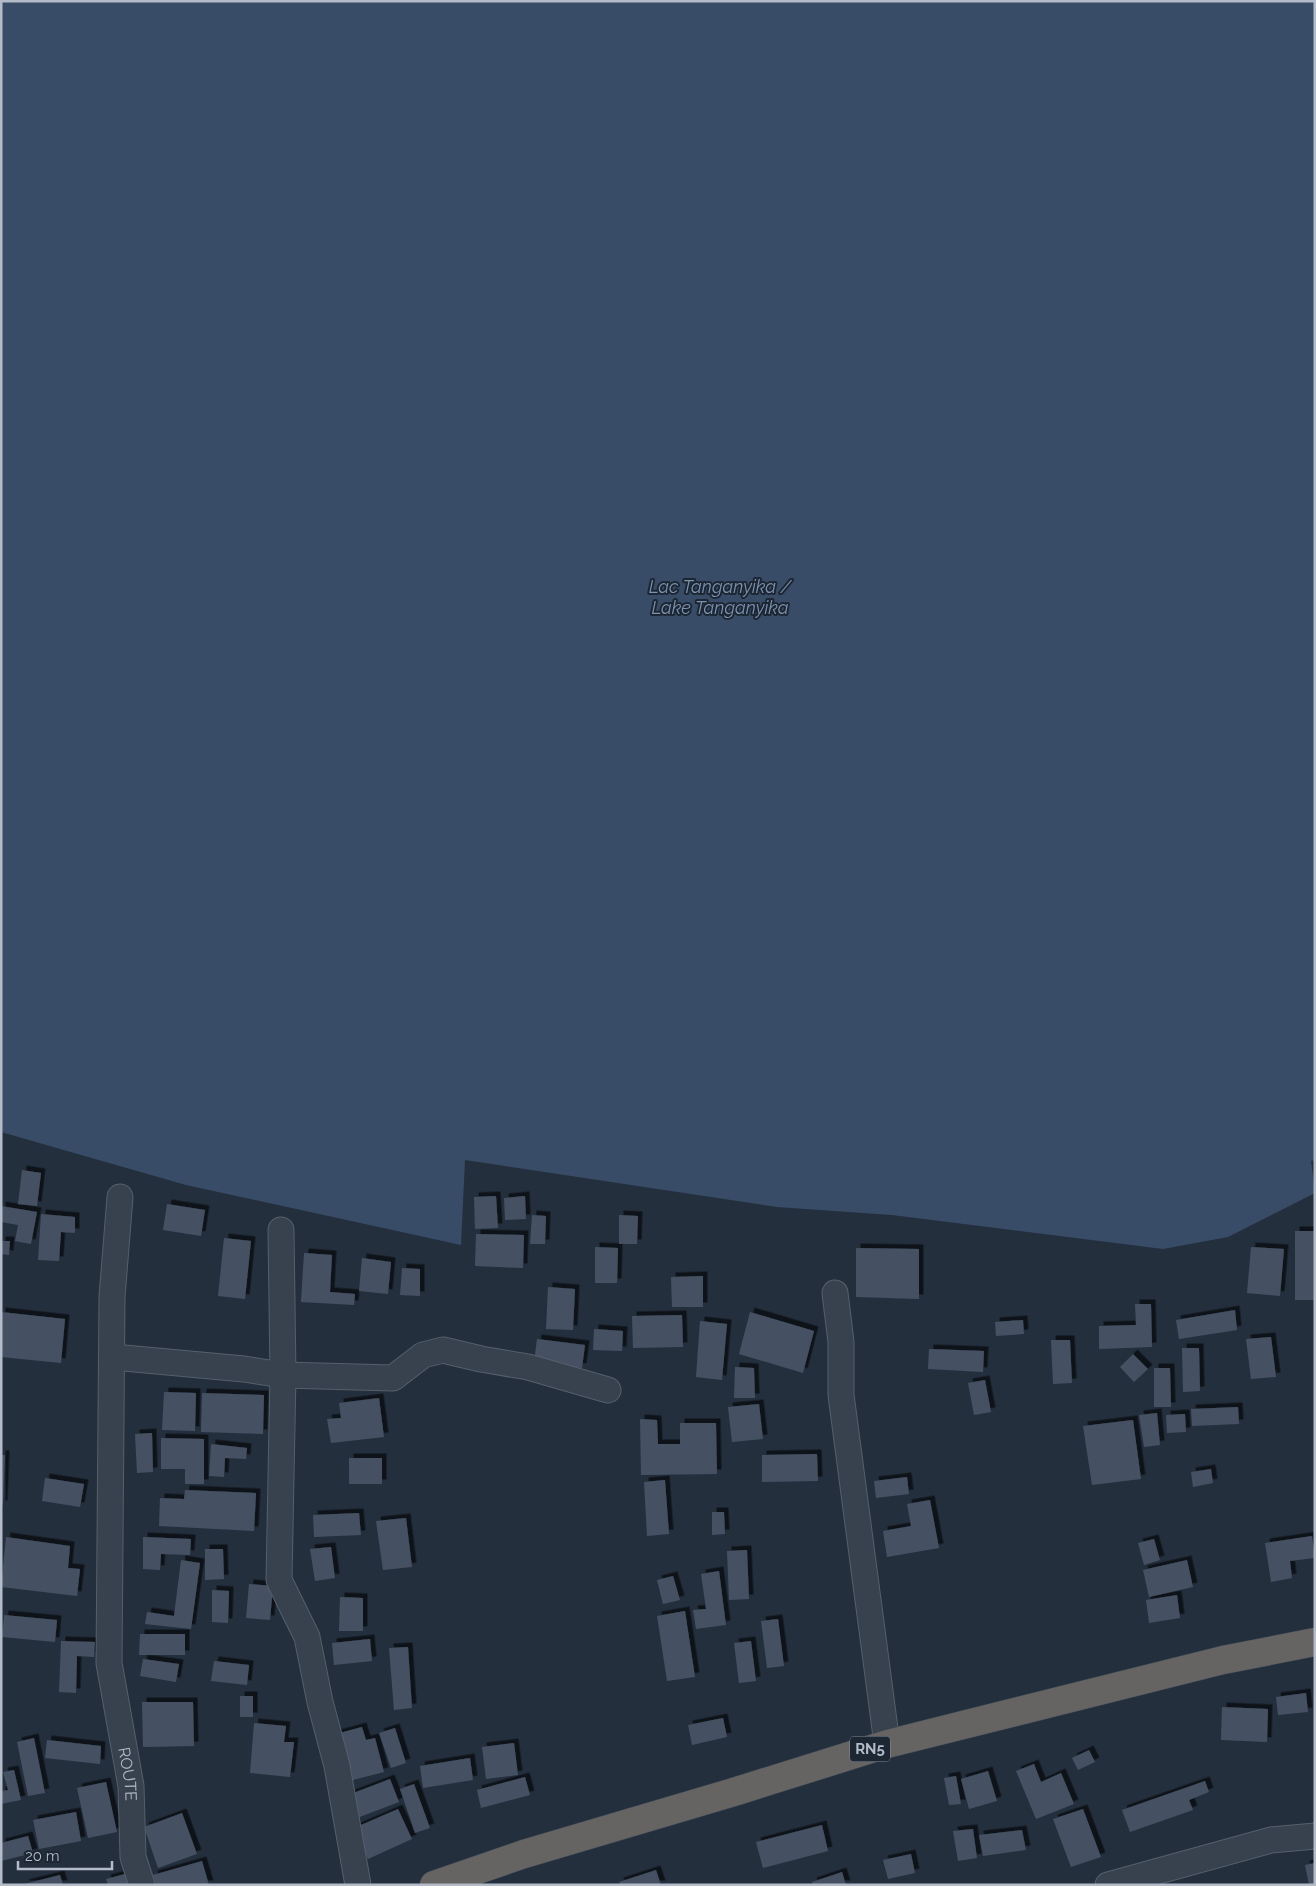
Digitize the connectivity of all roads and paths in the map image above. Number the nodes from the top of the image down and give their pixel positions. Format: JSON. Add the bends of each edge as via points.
{"nodes":[{"id":1,"x":120,"y":1197,"type":"dead end"},
{"id":2,"x":281,"y":1230,"type":"dead end"},
{"id":3,"x":835,"y":1293,"type":"dead end"},
{"id":4,"x":113,"y":1357,"type":"junction"},
{"id":5,"x":284,"y":1375,"type":"junction"},
{"id":6,"x":608,"y":1390,"type":"dead end"},
{"id":7,"x":1315,"y":1642,"type":"edge"},
{"id":8,"x":887,"y":1744,"type":"junction"},
{"id":9,"x":1315,"y":1836,"type":"edge"},
{"id":10,"x":142,"y":1885,"type":"edge"},
{"id":11,"x":358,"y":1885,"type":"edge"},
{"id":12,"x":434,"y":1885,"type":"edge"},
{"id":13,"x":1108,"y":1885,"type":"edge"}],
"edges":[{"from":1,"to":4,"type":"street","name":"ROUTE","via":[[112,1297]]},
{"from":2,"to":5,"type":"street"},
{"from":3,"to":8,"type":"street","via":[[841,1342],[841,1395]]},
{"from":4,"to":5,"type":"street"},
{"from":4,"to":10,"type":"street","name":"ROUTE","via":[[109,1663],[130,1786],[133,1857]]},
{"from":5,"to":6,"type":"street","via":[[392,1378],[423,1355],[443,1350],[528,1367]]},
{"from":5,"to":11,"type":"street","via":[[279,1580],[307,1638],[337,1766]]},
{"from":7,"to":8,"type":"highway","number":"RN5","via":[[1223,1660]]},
{"from":8,"to":12,"type":"highway","number":"RN5","via":[[524,1854]]},
{"from":9,"to":13,"type":"street","via":[[1271,1840]]}]}
